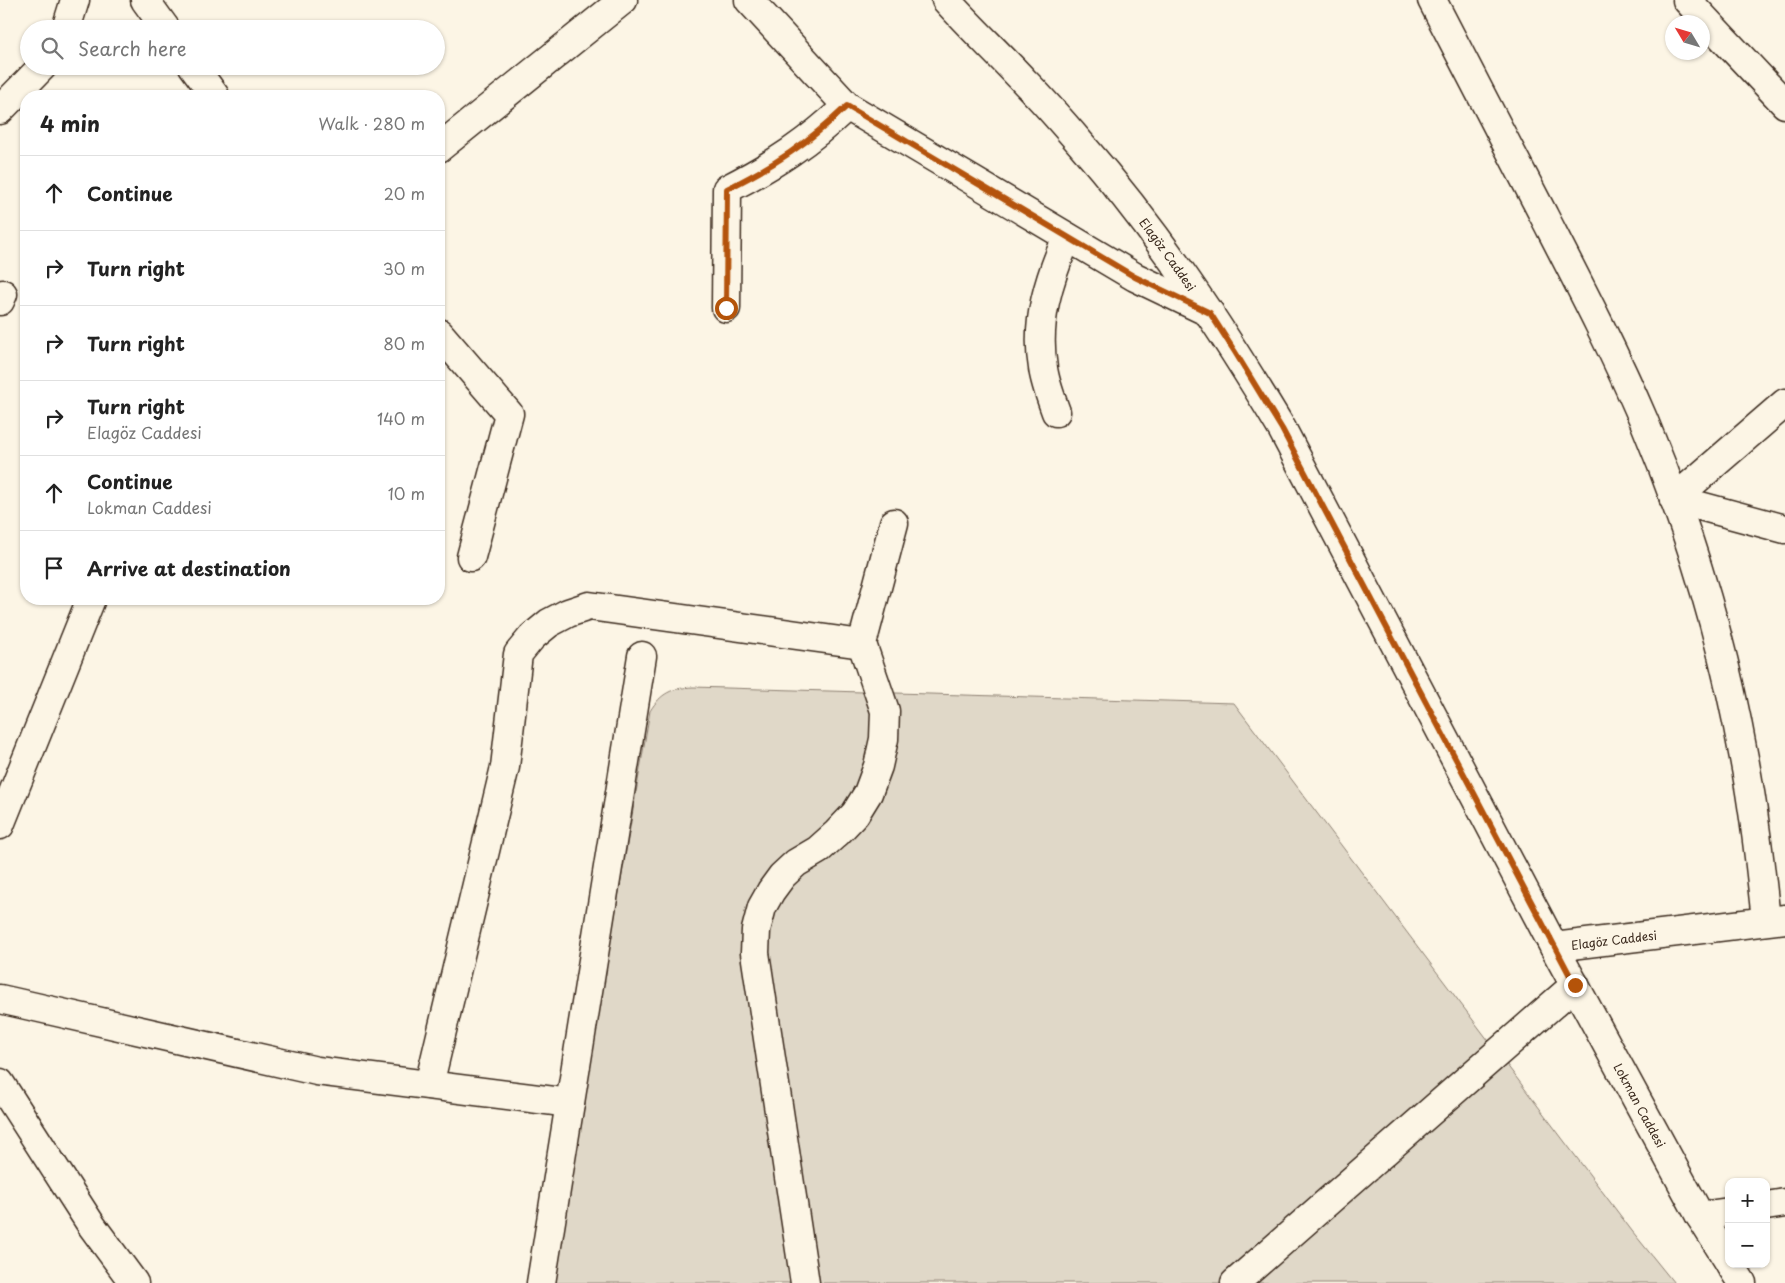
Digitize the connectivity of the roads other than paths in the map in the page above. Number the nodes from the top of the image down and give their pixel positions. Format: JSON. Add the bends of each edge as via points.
{"nodes":[{"id":1,"x":74,"y":0,"type":"edge"},
{"id":2,"x":145,"y":0,"type":"edge"},
{"id":3,"x":623,"y":0,"type":"edge"},
{"id":4,"x":748,"y":0,"type":"edge"},
{"id":5,"x":946,"y":0,"type":"edge"},
{"id":6,"x":1432,"y":0,"type":"edge"},
{"id":7,"x":1687,"y":0,"type":"edge"},
{"id":8,"x":68,"y":20,"type":"edge"},
{"id":9,"x":159,"y":20,"type":"edge"},
{"id":10,"x":34,"y":75,"type":"edge"},
{"id":11,"x":200,"y":75,"type":"edge"},
{"id":12,"x":211,"y":90,"type":"edge"},
{"id":13,"x":1785,"y":104,"type":"edge"},
{"id":14,"x":847,"y":106,"type":"junction"},
{"id":15,"x":0,"y":110,"type":"edge"},
{"id":16,"x":445,"y":143,"type":"edge"},
{"id":17,"x":1067,"y":237,"type":"junction"},
{"id":18,"x":726,"y":308,"type":"dead end"},
{"id":19,"x":1210,"y":313,"type":"junction"},
{"id":20,"x":445,"y":340,"type":"edge"},
{"id":21,"x":1785,"y":403,"type":"edge"},
{"id":22,"x":1056,"y":412,"type":"dead end"},
{"id":23,"x":1674,"y":499,"type":"junction"},
{"id":24,"x":894,"y":523,"type":"dead end"},
{"id":25,"x":1785,"y":529,"type":"edge"},
{"id":26,"x":471,"y":557,"type":"dead end"},
{"id":27,"x":89,"y":605,"type":"edge"},
{"id":28,"x":862,"y":644,"type":"junction"},
{"id":29,"x":642,"y":656,"type":"dead end"},
{"id":30,"x":0,"y":825,"type":"edge"},
{"id":31,"x":1776,"y":919,"type":"edge"},
{"id":32,"x":1554,"y":947,"type":"junction"},
{"id":33,"x":1575,"y":985,"type":"junction"},
{"id":34,"x":0,"y":999,"type":"edge"},
{"id":35,"x":0,"y":1083,"type":"edge"},
{"id":36,"x":429,"y":1085,"type":"junction"},
{"id":37,"x":570,"y":1103,"type":"junction"},
{"id":38,"x":1785,"y":1203,"type":"edge"},
{"id":39,"x":1770,"y":1205,"type":"edge"},
{"id":40,"x":1725,"y":1213,"type":"edge"},
{"id":41,"x":1700,"y":1216,"type":"junction"},
{"id":42,"x":1725,"y":1257,"type":"edge"},
{"id":43,"x":1732,"y":1268,"type":"edge"},
{"id":44,"x":134,"y":1283,"type":"edge"},
{"id":45,"x":541,"y":1283,"type":"edge"},
{"id":46,"x":805,"y":1283,"type":"edge"},
{"id":47,"x":1235,"y":1283,"type":"edge"},
{"id":48,"x":1742,"y":1283,"type":"edge"}],
"edges":[{"from":1,"to":8,"type":"street"},
{"from":2,"to":9,"type":"street"},
{"from":3,"to":16,"type":"street"},
{"from":4,"to":14,"type":"street"},
{"from":5,"to":19,"type":"street","name":"Elagöz Caddesi","via":[[1082,145],[1185,276]]},
{"from":6,"to":23,"type":"street","via":[[1608,340]]},
{"from":7,"to":13,"type":"street"},
{"from":10,"to":15,"type":"street"},
{"from":11,"to":12,"type":"street"},
{"from":14,"to":17,"type":"street"},
{"from":14,"to":18,"type":"street","via":[[799,147],[727,189]]},
{"from":17,"to":19,"type":"street","via":[[1135,277]]},
{"from":17,"to":22,"type":"street","via":[[1054,267],[1041,322],[1043,369]]},
{"from":19,"to":32,"type":"street","name":"Elagöz Caddesi","via":[[1286,437]]},
{"from":20,"to":26,"type":"street","via":[[509,414]]},
{"from":21,"to":23,"type":"street"},
{"from":23,"to":25,"type":"street"},
{"from":23,"to":31,"type":"street","via":[[1725,669]]},
{"from":24,"to":28,"type":"street"},
{"from":27,"to":30,"type":"street"},
{"from":28,"to":36,"type":"street","via":[[589,606],[549,623],[532,637],[518,654],[505,767]]},
{"from":28,"to":46,"type":"street","via":[[885,711],[884,739],[868,793],[838,833],[782,876],[762,907],[756,930],[755,953]]},
{"from":29,"to":37,"type":"street"},
{"from":31,"to":32,"type":"street","name":"Elagöz Caddesi"},
{"from":32,"to":33,"type":"street","name":"Lokman Caddesi"},
{"from":33,"to":41,"type":"street","name":"Lokman Caddesi"},
{"from":33,"to":47,"type":"street"},
{"from":34,"to":36,"type":"street","via":[[317,1071]]},
{"from":35,"to":44,"type":"street","via":[[92,1226]]},
{"from":36,"to":37,"type":"street"},
{"from":37,"to":45,"type":"street"},
{"from":38,"to":39,"type":"street"},
{"from":40,"to":41,"type":"street"},
{"from":41,"to":42,"type":"street","name":"Lokman Caddesi"},
{"from":43,"to":48,"type":"street","name":"Lokman Caddesi"}]}
